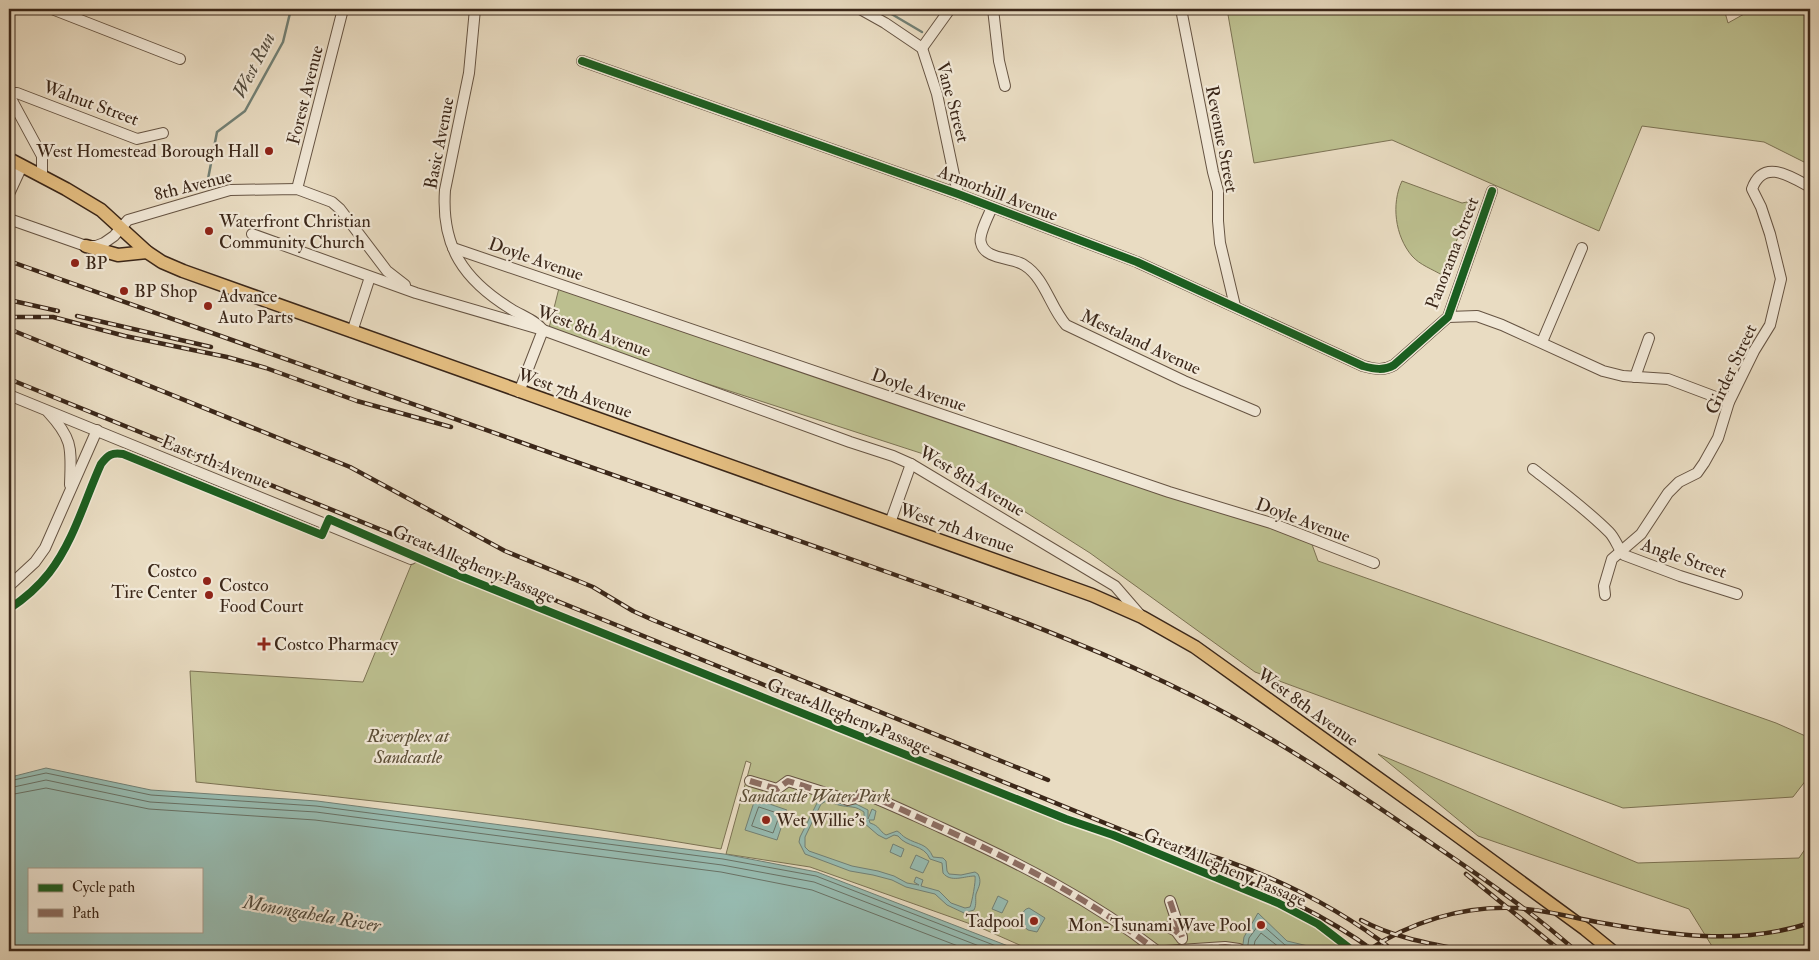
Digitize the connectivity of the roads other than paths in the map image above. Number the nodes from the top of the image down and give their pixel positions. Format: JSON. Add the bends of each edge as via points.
{"nodes":[{"id":1,"x":52,"y":9,"type":"edge"},
{"id":2,"x":343,"y":9,"type":"edge"},
{"id":3,"x":475,"y":9,"type":"edge"},
{"id":4,"x":860,"y":9,"type":"edge"},
{"id":5,"x":950,"y":9,"type":"edge"},
{"id":6,"x":993,"y":9,"type":"edge"},
{"id":7,"x":1181,"y":9,"type":"edge"},
{"id":8,"x":922,"y":48,"type":"junction"},
{"id":9,"x":180,"y":60,"type":"dead end"},
{"id":10,"x":582,"y":61,"type":"dead end"},
{"id":11,"x":1005,"y":86,"type":"dead end"},
{"id":12,"x":9,"y":94,"type":"edge"},
{"id":13,"x":163,"y":133,"type":"dead end"},
{"id":14,"x":9,"y":159,"type":"edge"},
{"id":15,"x":22,"y":166,"type":"junction"},
{"id":16,"x":42,"y":175,"type":"junction"},
{"id":17,"x":1810,"y":187,"type":"edge"},
{"id":18,"x":297,"y":189,"type":"junction"},
{"id":19,"x":1492,"y":191,"type":"dead end"},
{"id":20,"x":9,"y":194,"type":"edge"},
{"id":21,"x":958,"y":194,"type":"junction"},
{"id":22,"x":992,"y":207,"type":"junction"},
{"id":23,"x":9,"y":219,"type":"edge"},
{"id":24,"x":120,"y":228,"type":"junction"},
{"id":25,"x":252,"y":234,"type":"dead end"},
{"id":26,"x":86,"y":246,"type":"junction"},
{"id":27,"x":453,"y":248,"type":"junction"},
{"id":28,"x":1582,"y":248,"type":"dead end"},
{"id":29,"x":147,"y":252,"type":"junction"},
{"id":30,"x":370,"y":277,"type":"junction"},
{"id":31,"x":416,"y":293,"type":"junction"},
{"id":32,"x":1235,"y":306,"type":"junction"},
{"id":33,"x":1448,"y":317,"type":"junction"},
{"id":34,"x":543,"y":330,"type":"junction"},
{"id":35,"x":352,"y":332,"type":"junction"},
{"id":36,"x":1649,"y":338,"type":"dead end"},
{"id":37,"x":1542,"y":342,"type":"junction"},
{"id":38,"x":1394,"y":365,"type":"joint"},
{"id":39,"x":1635,"y":377,"type":"junction"},
{"id":40,"x":519,"y":392,"type":"junction"},
{"id":41,"x":9,"y":395,"type":"edge"},
{"id":42,"x":1729,"y":402,"type":"junction"},
{"id":43,"x":46,"y":410,"type":"junction"},
{"id":44,"x":1255,"y":411,"type":"dead end"},
{"id":45,"x":97,"y":430,"type":"junction"},
{"id":46,"x":911,"y":464,"type":"junction"},
{"id":47,"x":1532,"y":469,"type":"dead end"},
{"id":48,"x":69,"y":493,"type":"junction"},
{"id":49,"x":890,"y":523,"type":"junction"},
{"id":50,"x":1620,"y":551,"type":"junction"},
{"id":51,"x":411,"y":559,"type":"dead end"},
{"id":52,"x":1374,"y":563,"type":"dead end"},
{"id":53,"x":9,"y":586,"type":"edge"},
{"id":54,"x":1737,"y":594,"type":"dead end"},
{"id":55,"x":1605,"y":596,"type":"dead end"},
{"id":56,"x":1142,"y":617,"type":"junction"},
{"id":57,"x":750,"y":781,"type":"dead end"},
{"id":58,"x":1170,"y":901,"type":"dead end"},
{"id":59,"x":1168,"y":928,"type":"dead end"},
{"id":60,"x":1585,"y":929,"type":"junction"},
{"id":61,"x":1182,"y":937,"type":"junction"},
{"id":62,"x":1239,"y":949,"type":"dead end"},
{"id":63,"x":1185,"y":950,"type":"junction"},
{"id":64,"x":1157,"y":951,"type":"edge"},
{"id":65,"x":1165,"y":951,"type":"edge"},
{"id":66,"x":1612,"y":951,"type":"edge"},
{"id":67,"x":1624,"y":951,"type":"edge"}],
"edges":[{"from":1,"to":9,"type":"street"},
{"from":2,"to":18,"type":"street","name":"Forest Avenue"},
{"from":3,"to":27,"type":"street","name":"Basic Avenue","via":[[469,73],[445,190],[446,221]]},
{"from":4,"to":8,"type":"street"},
{"from":5,"to":8,"type":"street"},
{"from":6,"to":11,"type":"street"},
{"from":7,"to":32,"type":"street","name":"Revenue Street","via":[[1218,191],[1220,243]]},
{"from":8,"to":21,"type":"street","name":"Vane Street","via":[[937,94]]},
{"from":10,"to":21,"type":"street","name":"Armorhill Avenue"},
{"from":12,"to":13,"type":"street","name":"Walnut Street","via":[[17,93],[137,139]]},
{"from":12,"to":16,"type":"street","via":[[42,156]]},
{"from":14,"to":15,"type":"main road"},
{"from":15,"to":16,"type":"main road"},
{"from":15,"to":20,"type":"street"},
{"from":16,"to":24,"type":"main road","via":[[101,210]]},
{"from":17,"to":42,"type":"street","name":"Girder Street","via":[[1778,172],[1765,172],[1756,179],[1752,189],[1770,234],[1781,280],[1770,325]]},
{"from":18,"to":24,"type":"street","name":"8th Avenue","via":[[230,190],[128,220]]},
{"from":18,"to":31,"type":"street","name":"8th Avenue","via":[[332,202],[387,271]]},
{"from":19,"to":33,"type":"street","name":"Panorama Street"},
{"from":21,"to":22,"type":"street","name":"Armorhill Avenue"},
{"from":22,"to":32,"type":"street","name":"Armorhill Avenue","via":[[1138,262]]},
{"from":22,"to":44,"type":"street","name":"Mestaland Avenue","via":[[981,236],[984,250],[1010,258],[1033,271],[1066,325]]},
{"from":23,"to":26,"type":"street"},
{"from":24,"to":26,"type":"street","via":[[104,243]]},
{"from":24,"to":29,"type":"main road","name":"West 7th Avenue"},
{"from":25,"to":30,"type":"street","name":"West 8th Avenue"},
{"from":26,"to":29,"type":"main road","via":[[118,255]]},
{"from":27,"to":34,"type":"street","name":"Basic Avenue","via":[[463,268],[484,289]]},
{"from":27,"to":52,"type":"street","name":"Doyle Avenue","via":[[1169,492],[1271,523]]},
{"from":28,"to":37,"type":"street"},
{"from":29,"to":35,"type":"main road","name":"West 7th Avenue","via":[[183,271]]},
{"from":30,"to":31,"type":"street","name":"West 8th Avenue"},
{"from":30,"to":35,"type":"street"},
{"from":31,"to":34,"type":"street","name":"West 8th Avenue"},
{"from":32,"to":38,"type":"street","name":"Armorhill Avenue","via":[[1363,366],[1376,369]]},
{"from":33,"to":37,"type":"street","via":[[1477,316]]},
{"from":33,"to":38,"type":"street","name":"Panorama Street"},
{"from":34,"to":40,"type":"street"},
{"from":34,"to":46,"type":"street","name":"West 8th Avenue"},
{"from":35,"to":40,"type":"main road","name":"West 7th Avenue"},
{"from":36,"to":39,"type":"street"},
{"from":37,"to":39,"type":"street","via":[[1603,371]]},
{"from":39,"to":42,"type":"street","via":[[1668,378]]},
{"from":40,"to":49,"type":"main road","name":"West 7th Avenue"},
{"from":41,"to":43,"type":"street","name":"East 5th Avenue"},
{"from":42,"to":50,"type":"street","name":"Girder Street","via":[[1718,438],[1697,473],[1679,482],[1668,493],[1647,528]]},
{"from":43,"to":45,"type":"street","name":"East 5th Avenue"},
{"from":43,"to":48,"type":"street","via":[[63,428],[68,441],[71,452]]},
{"from":45,"to":48,"type":"street"},
{"from":45,"to":51,"type":"street","name":"East 5th Avenue"},
{"from":46,"to":49,"type":"street"},
{"from":46,"to":56,"type":"street","name":"West 8th Avenue","via":[[1115,586]]},
{"from":47,"to":50,"type":"street","name":"Angle Street","via":[[1612,534]]},
{"from":48,"to":53,"type":"street","via":[[45,548]]},
{"from":49,"to":56,"type":"main road","name":"West 7th Avenue","via":[[1083,592]]},
{"from":50,"to":54,"type":"street","name":"Angle Street","via":[[1680,576]]},
{"from":50,"to":55,"type":"street","name":"Angle Street","via":[[1612,559],[1604,586]]},
{"from":56,"to":60,"type":"main road","name":"West 8th Avenue","via":[[1195,647]]},
{"from":57,"to":64,"type":"street","via":[[777,789],[788,781],[848,800],[860,797],[862,792],[895,805],[1009,858],[1111,918]]},
{"from":58,"to":61,"type":"street"},
{"from":59,"to":61,"type":"street"},
{"from":60,"to":66,"type":"main road"},
{"from":60,"to":67,"type":"main road"},
{"from":61,"to":63,"type":"street"},
{"from":62,"to":63,"type":"street","via":[[1224,946]]},
{"from":63,"to":65,"type":"street"}]}
